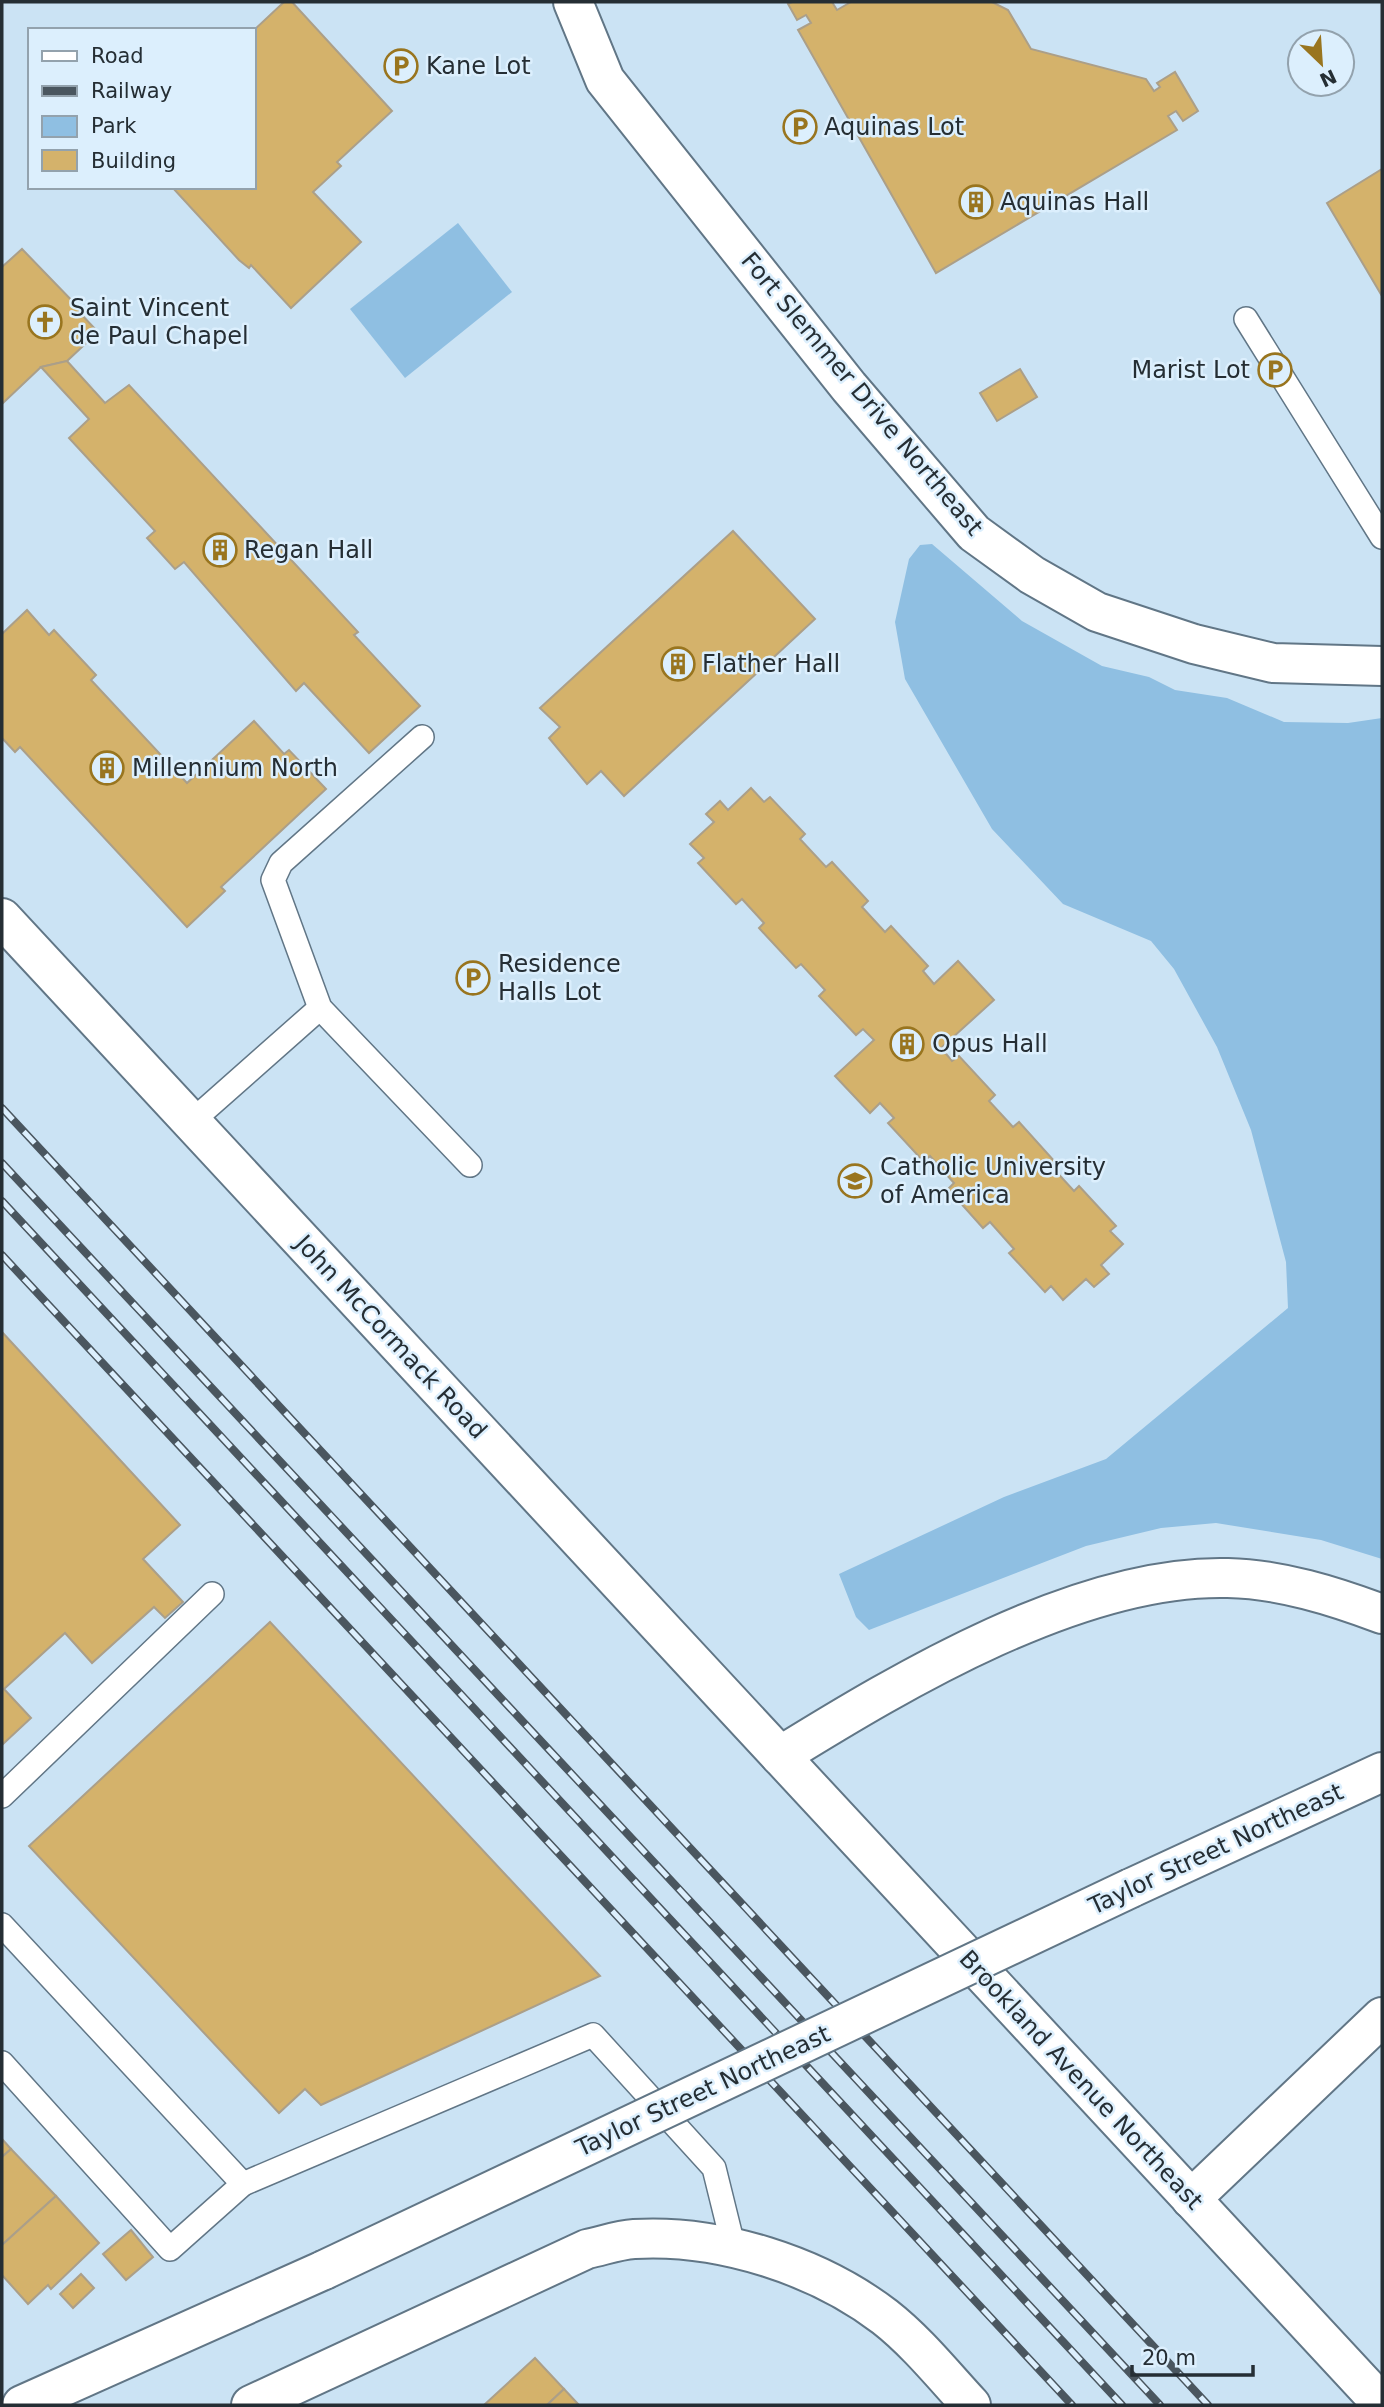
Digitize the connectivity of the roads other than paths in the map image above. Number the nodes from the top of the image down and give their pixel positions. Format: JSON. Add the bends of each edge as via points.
{"nodes":[{"id":1,"x":573,"y":2,"type":"edge"},
{"id":2,"x":1246,"y":319,"type":"dead end"},
{"id":3,"x":1382,"y":537,"type":"edge"},
{"id":4,"x":1382,"y":666,"type":"edge"},
{"id":5,"x":422,"y":737,"type":"dead end"},
{"id":6,"x":2,"y":918,"type":"edge"},
{"id":7,"x":320,"y":1008,"type":"junction"},
{"id":8,"x":190,"y":1123,"type":"junction"},
{"id":9,"x":470,"y":1165,"type":"dead end"},
{"id":10,"x":212,"y":1594,"type":"dead end"},
{"id":11,"x":1382,"y":1614,"type":"edge"},
{"id":12,"x":780,"y":1756,"type":"junction"},
{"id":13,"x":1382,"y":1772,"type":"edge"},
{"id":14,"x":2,"y":1796,"type":"edge"},
{"id":15,"x":2,"y":1925,"type":"edge"},
{"id":16,"x":1382,"y":2017,"type":"edge"},
{"id":17,"x":2,"y":2063,"type":"edge"},
{"id":18,"x":243,"y":2185,"type":"junction"},
{"id":19,"x":1191,"y":2199,"type":"junction"},
{"id":20,"x":734,"y":2249,"type":"junction"},
{"id":21,"x":1382,"y":2404,"type":"edge"},
{"id":22,"x":22,"y":2405,"type":"edge"},
{"id":23,"x":251,"y":2405,"type":"edge"},
{"id":24,"x":971,"y":2405,"type":"edge"}],
"edges":[{"from":1,"to":4,"type":"street","name":"Fort Slemmer Drive Northeast","via":[[606,80],[849,387],[974,533],[1032,575],[1097,612],[1194,644],[1273,663]]},
{"from":2,"to":3,"type":"lane"},
{"from":5,"to":7,"type":"lane","via":[[281,863],[273,880]]},
{"from":6,"to":8,"type":"street","name":"John McCormack Road"},
{"from":7,"to":8,"type":"lane"},
{"from":7,"to":9,"type":"lane"},
{"from":8,"to":12,"type":"street","name":"John McCormack Road"},
{"from":10,"to":14,"type":"lane"},
{"from":11,"to":12,"type":"street","via":[[1303,1589],[1230,1577],[1134,1587],[1061,1609],[942,1664]]},
{"from":12,"to":19,"type":"street","name":"Brookland Avenue Northeast"},
{"from":13,"to":22,"type":"street","name":"Taylor Street Northeast","bridge":true,"via":[[324,2270]]},
{"from":15,"to":18,"type":"lane"},
{"from":16,"to":19,"type":"street"},
{"from":17,"to":18,"type":"lane","via":[[170,2249]]},
{"from":18,"to":20,"type":"lane","via":[[593,2035],[714,2168]]},
{"from":19,"to":21,"type":"street","name":"Brookland Avenue Northeast"},
{"from":20,"to":23,"type":"street","via":[[642,2239],[586,2249]]},
{"from":20,"to":24,"type":"street","via":[[813,2276],[885,2317]]}]}
